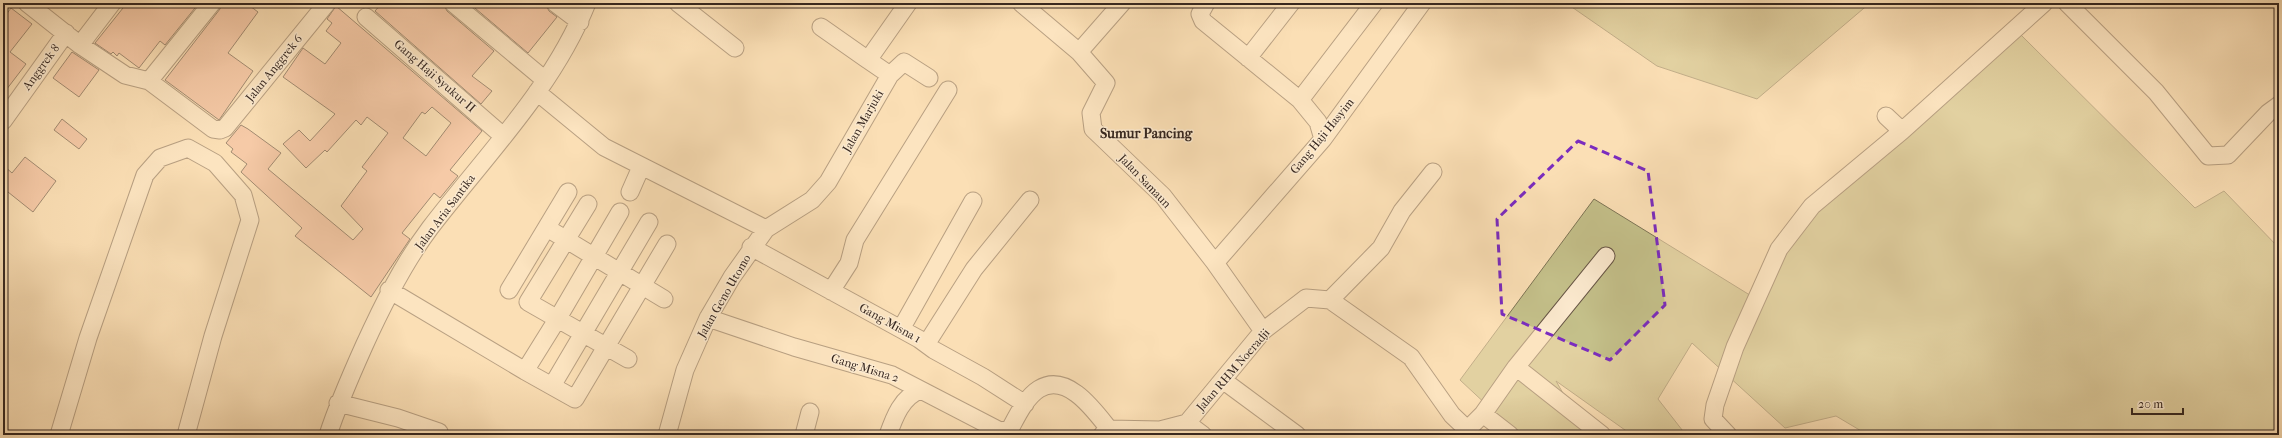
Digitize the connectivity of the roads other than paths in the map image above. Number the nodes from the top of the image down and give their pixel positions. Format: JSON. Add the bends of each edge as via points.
{"nodes":[{"id":1,"x":27,"y":3,"type":"edge"},
{"id":2,"x":112,"y":3,"type":"edge"},
{"id":3,"x":212,"y":3,"type":"edge"},
{"id":4,"x":327,"y":3,"type":"edge"},
{"id":5,"x":453,"y":3,"type":"edge"},
{"id":6,"x":555,"y":3,"type":"edge"},
{"id":7,"x":587,"y":3,"type":"edge"},
{"id":8,"x":678,"y":3,"type":"edge"},
{"id":9,"x":908,"y":3,"type":"edge"},
{"id":10,"x":1022,"y":3,"type":"edge"},
{"id":11,"x":1122,"y":3,"type":"edge"},
{"id":12,"x":1206,"y":3,"type":"edge"},
{"id":13,"x":1291,"y":3,"type":"edge"},
{"id":14,"x":1374,"y":3,"type":"edge"},
{"id":15,"x":1422,"y":3,"type":"edge"},
{"id":16,"x":2044,"y":3,"type":"edge"},
{"id":17,"x":2067,"y":3,"type":"edge"},
{"id":18,"x":366,"y":17,"type":"dead end"},
{"id":19,"x":580,"y":22,"type":"junction"},
{"id":20,"x":821,"y":27,"type":"dead end"},
{"id":21,"x":66,"y":33,"type":"junction"},
{"id":22,"x":80,"y":45,"type":"junction"},
{"id":23,"x":734,"y":48,"type":"dead end"},
{"id":24,"x":1078,"y":52,"type":"junction"},
{"id":25,"x":1248,"y":58,"type":"junction"},
{"id":26,"x":868,"y":60,"type":"junction"},
{"id":27,"x":890,"y":75,"type":"junction"},
{"id":28,"x":928,"y":78,"type":"dead end"},
{"id":29,"x":149,"y":81,"type":"junction"},
{"id":30,"x":541,"y":86,"type":"junction"},
{"id":31,"x":948,"y":90,"type":"dead end"},
{"id":32,"x":1300,"y":100,"type":"junction"},
{"id":33,"x":2279,"y":105,"type":"edge"},
{"id":34,"x":1886,"y":116,"type":"dead end"},
{"id":35,"x":3,"y":121,"type":"edge"},
{"id":36,"x":1902,"y":131,"type":"junction"},
{"id":37,"x":503,"y":136,"type":"junction"},
{"id":38,"x":1323,"y":139,"type":"junction"},
{"id":39,"x":640,"y":167,"type":"junction"},
{"id":40,"x":1433,"y":172,"type":"dead end"},
{"id":41,"x":568,"y":192,"type":"dead end"},
{"id":42,"x":630,"y":192,"type":"dead end"},
{"id":43,"x":1030,"y":200,"type":"dead end"},
{"id":44,"x":973,"y":201,"type":"dead end"},
{"id":45,"x":588,"y":204,"type":"dead end"},
{"id":46,"x":620,"y":212,"type":"dead end"},
{"id":47,"x":649,"y":222,"type":"dead end"},
{"id":48,"x":547,"y":228,"type":"junction"},
{"id":49,"x":766,"y":229,"type":"junction"},
{"id":50,"x":566,"y":239,"type":"junction"},
{"id":51,"x":667,"y":244,"type":"dead end"},
{"id":52,"x":751,"y":247,"type":"junction"},
{"id":53,"x":594,"y":256,"type":"junction"},
{"id":54,"x":1606,"y":256,"type":"dead end"},
{"id":55,"x":1215,"y":263,"type":"junction"},
{"id":56,"x":620,"y":272,"type":"junction"},
{"id":57,"x":643,"y":286,"type":"junction"},
{"id":58,"x":389,"y":290,"type":"junction"},
{"id":59,"x":509,"y":290,"type":"dead end"},
{"id":60,"x":831,"y":291,"type":"junction"},
{"id":61,"x":664,"y":299,"type":"dead end"},
{"id":62,"x":1330,"y":300,"type":"junction"},
{"id":63,"x":558,"y":318,"type":"junction"},
{"id":64,"x":708,"y":318,"type":"junction"},
{"id":65,"x":901,"y":329,"type":"junction"},
{"id":66,"x":1263,"y":332,"type":"junction"},
{"id":67,"x":583,"y":333,"type":"junction"},
{"id":68,"x":927,"y":344,"type":"junction"},
{"id":69,"x":606,"y":346,"type":"junction"},
{"id":70,"x":628,"y":359,"type":"dead end"},
{"id":71,"x":1516,"y":367,"type":"junction"},
{"id":72,"x":525,"y":370,"type":"junction"},
{"id":73,"x":1224,"y":381,"type":"junction"},
{"id":74,"x":552,"y":386,"type":"junction"},
{"id":75,"x":920,"y":390,"type":"junction"},
{"id":76,"x":338,"y":403,"type":"junction"},
{"id":77,"x":1025,"y":404,"type":"junction"},
{"id":78,"x":810,"y":412,"type":"dead end"},
{"id":79,"x":1483,"y":414,"type":"junction"},
{"id":80,"x":1187,"y":423,"type":"junction"},
{"id":81,"x":440,"y":432,"type":"dead end"},
{"id":82,"x":1105,"y":432,"type":"edge"},
{"id":83,"x":1470,"y":433,"type":"edge"},
{"id":84,"x":59,"y":435,"type":"edge"},
{"id":85,"x":186,"y":435,"type":"edge"},
{"id":86,"x":328,"y":435,"type":"edge"},
{"id":87,"x":667,"y":435,"type":"edge"},
{"id":88,"x":804,"y":435,"type":"edge"},
{"id":89,"x":888,"y":435,"type":"edge"},
{"id":90,"x":1203,"y":435,"type":"edge"},
{"id":91,"x":1296,"y":435,"type":"edge"},
{"id":92,"x":1510,"y":435,"type":"edge"},
{"id":93,"x":1602,"y":435,"type":"edge"},
{"id":94,"x":1728,"y":435,"type":"edge"}],
"edges":[{"from":1,"to":21,"type":"street"},
{"from":2,"to":22,"type":"street"},
{"from":3,"to":29,"type":"street"},
{"from":4,"to":29,"type":"street","name":"Jalan Anggrek 6","via":[[225,128],[213,129]]},
{"from":5,"to":30,"type":"street"},
{"from":6,"to":19,"type":"street"},
{"from":7,"to":19,"type":"street","name":"Jalan Aria Santika"},
{"from":8,"to":23,"type":"street"},
{"from":9,"to":26,"type":"street"},
{"from":10,"to":24,"type":"street","name":"Jalan Samaun"},
{"from":11,"to":24,"type":"street"},
{"from":12,"to":25,"type":"street","via":[[1200,14],[1203,21]]},
{"from":13,"to":25,"type":"street"},
{"from":14,"to":32,"type":"street"},
{"from":15,"to":38,"type":"street","name":"Gang Haji Hasyim"},
{"from":16,"to":36,"type":"street"},
{"from":17,"to":33,"type":"street","via":[[2156,92],[2208,156],[2228,154]]},
{"from":18,"to":37,"type":"street","name":"Gang Haji Syukur II"},
{"from":19,"to":30,"type":"street","name":"Jalan Aria Santika"},
{"from":20,"to":26,"type":"street"},
{"from":21,"to":22,"type":"street"},
{"from":21,"to":35,"type":"street","name":"Anggrek 8"},
{"from":22,"to":29,"type":"street","via":[[125,75]]},
{"from":24,"to":55,"type":"street","name":"Jalan Samaun","via":[[1106,83],[1091,113],[1093,129],[1163,196]]},
{"from":25,"to":32,"type":"street"},
{"from":26,"to":27,"type":"street"},
{"from":27,"to":28,"type":"street","name":"Jalan Marjuki","via":[[904,62]]},
{"from":27,"to":49,"type":"street","name":"Jalan Marjuki","via":[[828,182],[812,200]]},
{"from":30,"to":37,"type":"street","name":"Jalan Aria Santika"},
{"from":30,"to":39,"type":"street","via":[[604,147]]},
{"from":31,"to":60,"type":"street","via":[[856,240],[849,263]]},
{"from":32,"to":38,"type":"street","via":[[1318,122]]},
{"from":34,"to":36,"type":"street"},
{"from":36,"to":94,"type":"street","via":[[1812,206],[1779,249],[1735,347],[1715,405],[1713,419]]},
{"from":37,"to":58,"type":"street","name":"Jalan Aria Santika","via":[[429,229]]},
{"from":38,"to":55,"type":"street","name":"Gang Haji Hasyim"},
{"from":39,"to":42,"type":"street"},
{"from":39,"to":49,"type":"street"},
{"from":40,"to":62,"type":"street","via":[[1402,211],[1381,248]]},
{"from":41,"to":48,"type":"street"},
{"from":43,"to":68,"type":"street","via":[[974,269]]},
{"from":44,"to":65,"type":"street"},
{"from":45,"to":50,"type":"street"},
{"from":46,"to":53,"type":"street"},
{"from":47,"to":56,"type":"street"},
{"from":48,"to":50,"type":"street"},
{"from":48,"to":59,"type":"street"},
{"from":49,"to":52,"type":"street","name":"Jalan Geno Utomo"},
{"from":50,"to":53,"type":"street"},
{"from":50,"to":63,"type":"street","via":[[528,302]]},
{"from":51,"to":57,"type":"street"},
{"from":52,"to":60,"type":"street","name":"Gang Misna 1"},
{"from":52,"to":64,"type":"street","name":"Jalan Geno Utomo"},
{"from":53,"to":56,"type":"street"},
{"from":53,"to":63,"type":"street"},
{"from":54,"to":71,"type":"street"},
{"from":55,"to":66,"type":"street","name":"Jalan Samaun"},
{"from":56,"to":57,"type":"street"},
{"from":56,"to":67,"type":"street"},
{"from":57,"to":61,"type":"street"},
{"from":57,"to":69,"type":"street"},
{"from":58,"to":72,"type":"street"},
{"from":58,"to":76,"type":"street","name":"Jalan Aria Santika"},
{"from":60,"to":65,"type":"street","name":"Gang Misna 1"},
{"from":62,"to":66,"type":"street","name":"Jalan RHM Noeradji","via":[[1306,298]]},
{"from":62,"to":83,"type":"street","via":[[1411,357],[1452,415]]},
{"from":63,"to":67,"type":"street"},
{"from":63,"to":72,"type":"street"},
{"from":64,"to":75,"type":"street","name":"Gang Misna 2","via":[[794,347],[892,375]]},
{"from":64,"to":87,"type":"street","name":"Jalan Geno Utomo","via":[[685,370]]},
{"from":65,"to":68,"type":"street","name":"Gang Misna 1"},
{"from":66,"to":73,"type":"street","name":"Jalan RHM Noeradji"},
{"from":67,"to":69,"type":"street"},
{"from":67,"to":74,"type":"street"},
{"from":68,"to":77,"type":"street","name":"Gang Misna 1"},
{"from":69,"to":70,"type":"street"},
{"from":69,"to":74,"type":"street","via":[[575,399]]},
{"from":71,"to":79,"type":"street"},
{"from":71,"to":93,"type":"street"},
{"from":72,"to":74,"type":"street"},
{"from":73,"to":80,"type":"street","name":"Jalan RHM Noeradji"},
{"from":73,"to":91,"type":"street"},
{"from":75,"to":77,"type":"street","name":"Gang Misna 2","via":[[1000,431],[1010,429]]},
{"from":75,"to":89,"type":"street","via":[[913,392],[905,401]]},
{"from":76,"to":81,"type":"street"},
{"from":76,"to":86,"type":"street","name":"Jalan Aria Santika"},
{"from":77,"to":82,"type":"street","name":"Gang Misna 2","via":[[1039,389],[1051,385],[1067,388],[1092,408]]},
{"from":78,"to":88,"type":"street"},
{"from":79,"to":83,"type":"street"},
{"from":79,"to":92,"type":"street"},
{"from":80,"to":82,"type":"street","via":[[1160,430]]},
{"from":80,"to":90,"type":"street"},
{"from":84,"to":85,"type":"street","via":[[88,338],[145,175],[160,158],[188,148],[215,163],[243,195],[250,220],[213,336]]}]}
